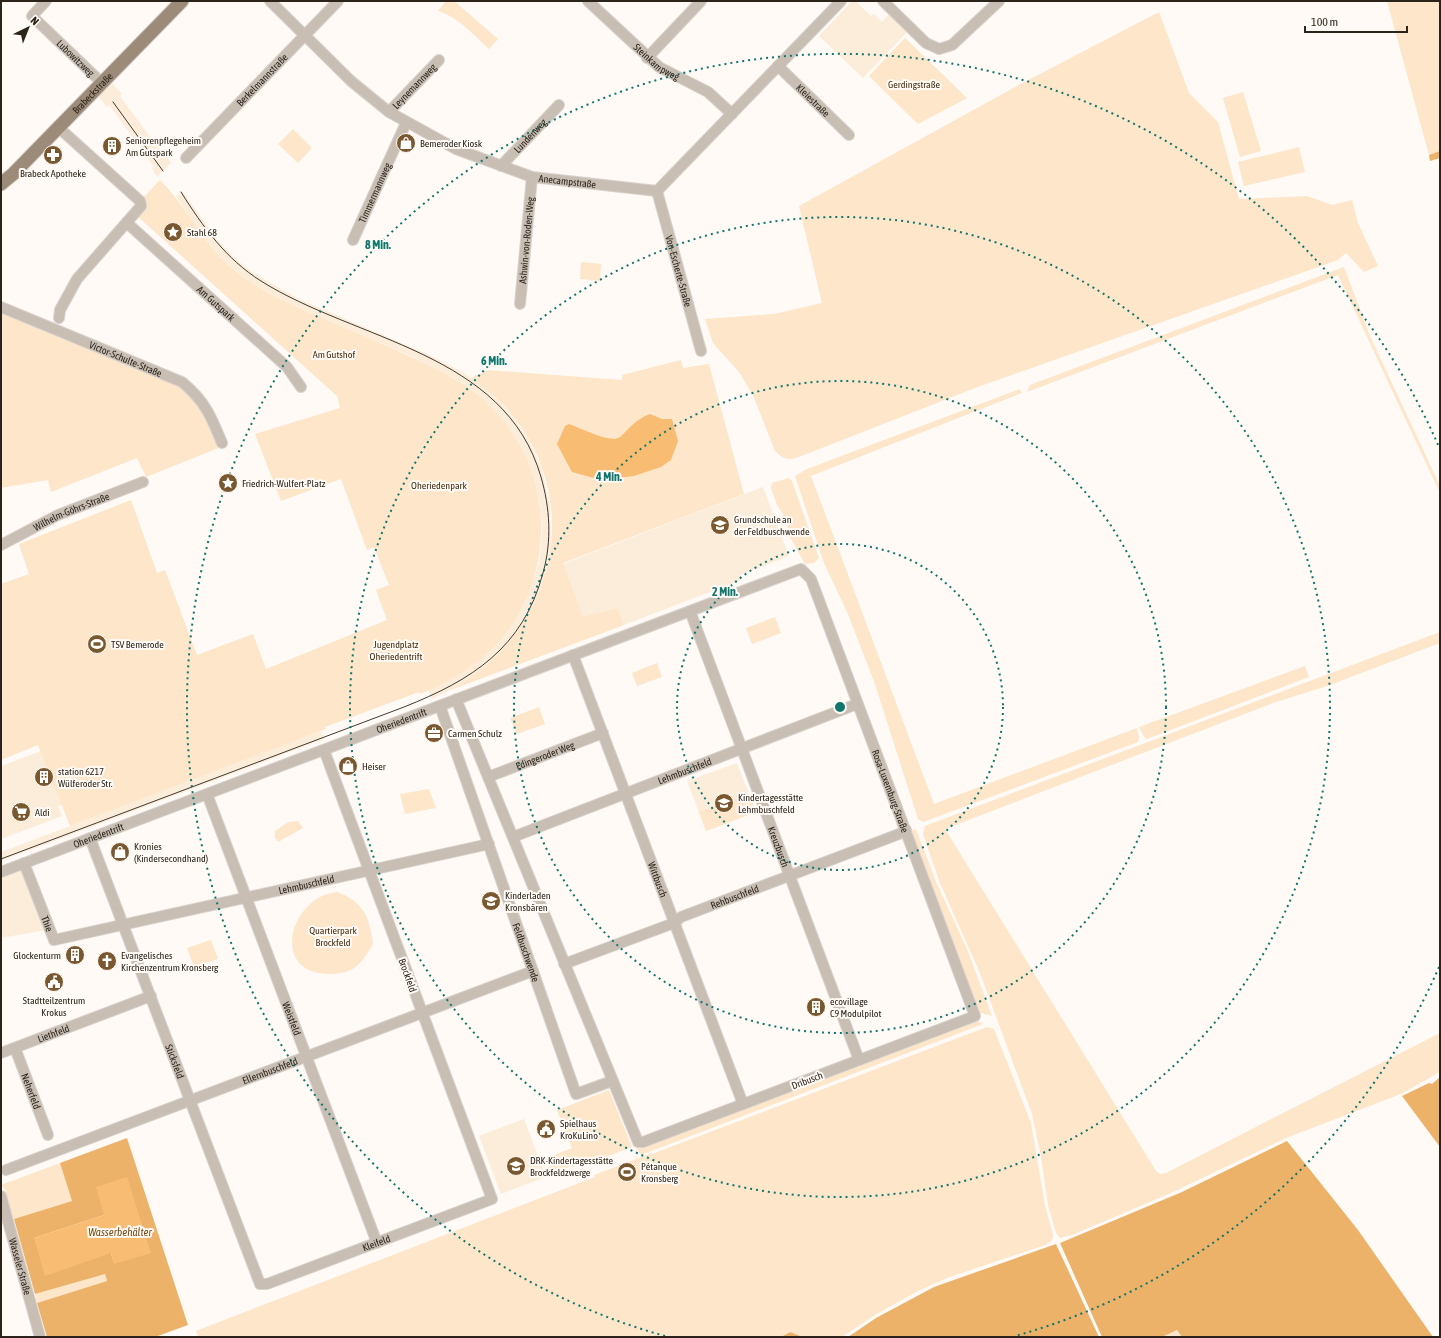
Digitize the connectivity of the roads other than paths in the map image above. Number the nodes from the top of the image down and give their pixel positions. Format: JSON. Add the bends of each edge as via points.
{"nodes":[{"id":1,"x":46,"y":1,"type":"edge"},
{"id":2,"x":182,"y":1,"type":"edge"},
{"id":3,"x":270,"y":1,"type":"edge"},
{"id":4,"x":338,"y":1,"type":"edge"},
{"id":5,"x":588,"y":1,"type":"edge"},
{"id":6,"x":701,"y":1,"type":"edge"},
{"id":7,"x":841,"y":1,"type":"edge"},
{"id":8,"x":883,"y":1,"type":"edge"},
{"id":9,"x":999,"y":1,"type":"edge"},
{"id":10,"x":305,"y":36,"type":"junction"},
{"id":11,"x":647,"y":58,"type":"junction"},
{"id":12,"x":439,"y":60,"type":"dead end"},
{"id":13,"x":778,"y":66,"type":"junction"},
{"id":14,"x":102,"y":83,"type":"junction"},
{"id":15,"x":559,"y":105,"type":"dead end"},
{"id":16,"x":389,"y":112,"type":"junction"},
{"id":17,"x":732,"y":114,"type":"junction"},
{"id":18,"x":406,"y":123,"type":"junction"},
{"id":19,"x":58,"y":127,"type":"junction"},
{"id":20,"x":849,"y":135,"type":"dead end"},
{"id":21,"x":186,"y":158,"type":"dead end"},
{"id":22,"x":501,"y":166,"type":"junction"},
{"id":23,"x":532,"y":177,"type":"junction"},
{"id":24,"x":1,"y":184,"type":"edge"},
{"id":25,"x":657,"y":191,"type":"junction"},
{"id":26,"x":127,"y":224,"type":"junction"},
{"id":27,"x":353,"y":240,"type":"dead end"},
{"id":28,"x":520,"y":304,"type":"dead end"},
{"id":29,"x":1,"y":307,"type":"edge"},
{"id":30,"x":59,"y":318,"type":"dead end"},
{"id":31,"x":701,"y":351,"type":"dead end"},
{"id":32,"x":301,"y":387,"type":"dead end"},
{"id":33,"x":222,"y":443,"type":"dead end"},
{"id":34,"x":143,"y":482,"type":"dead end"},
{"id":35,"x":1,"y":545,"type":"edge"},
{"id":36,"x":801,"y":569,"type":"joint"},
{"id":37,"x":690,"y":611,"type":"junction"},
{"id":38,"x":573,"y":655,"type":"junction"},
{"id":39,"x":456,"y":699,"type":"junction"},
{"id":40,"x":857,"y":704,"type":"junction"},
{"id":41,"x":440,"y":706,"type":"junction"},
{"id":42,"x":603,"y":733,"type":"junction"},
{"id":43,"x":741,"y":748,"type":"junction"},
{"id":44,"x":324,"y":750,"type":"junction"},
{"id":45,"x":488,"y":777,"type":"junction"},
{"id":46,"x":207,"y":794,"type":"junction"},
{"id":47,"x":626,"y":794,"type":"junction"},
{"id":48,"x":906,"y":830,"type":"junction"},
{"id":49,"x":513,"y":837,"type":"junction"},
{"id":50,"x":90,"y":838,"type":"junction"},
{"id":51,"x":488,"y":844,"type":"junction"},
{"id":52,"x":24,"y":863,"type":"junction"},
{"id":53,"x":369,"y":871,"type":"junction"},
{"id":54,"x":1,"y":872,"type":"edge"},
{"id":55,"x":790,"y":875,"type":"junction"},
{"id":56,"x":246,"y":898,"type":"junction"},
{"id":57,"x":674,"y":923,"type":"junction"},
{"id":58,"x":124,"y":925,"type":"junction"},
{"id":59,"x":564,"y":964,"type":"junction"},
{"id":60,"x":533,"y":971,"type":"junction"},
{"id":61,"x":151,"y":996,"type":"junction"},
{"id":62,"x":422,"y":1013,"type":"junction"},
{"id":63,"x":975,"y":1016,"type":"joint"},
{"id":64,"x":15,"y":1048,"type":"junction"},
{"id":65,"x":1,"y":1053,"type":"edge"},
{"id":66,"x":306,"y":1056,"type":"junction"},
{"id":67,"x":859,"y":1060,"type":"junction"},
{"id":68,"x":612,"y":1081,"type":"junction"},
{"id":69,"x":190,"y":1100,"type":"junction"},
{"id":70,"x":743,"y":1104,"type":"junction"},
{"id":71,"x":48,"y":1135,"type":"dead end"},
{"id":72,"x":6,"y":1170,"type":"dead end"},
{"id":73,"x":1,"y":1196,"type":"edge"},
{"id":74,"x":492,"y":1200,"type":"joint"},
{"id":75,"x":377,"y":1243,"type":"junction"},
{"id":76,"x":260,"y":1284,"type":"joint"},
{"id":77,"x":40,"y":1337,"type":"edge"}],
"edges":[{"from":1,"to":14,"type":"street","name":"Lubowitzweg","via":[[32,16]]},
{"from":2,"to":14,"type":"main road","name":"Brabeckstraße"},
{"from":3,"to":10,"type":"street","name":"Anecampstraße"},
{"from":4,"to":10,"type":"street","name":"Berkelmannstraße"},
{"from":5,"to":11,"type":"street","name":"Steinkampweg"},
{"from":6,"to":11,"type":"street"},
{"from":7,"to":13,"type":"street"},
{"from":8,"to":9,"type":"street","via":[[926,43],[939,49],[952,45]]},
{"from":10,"to":16,"type":"street","name":"Anecampstraße","via":[[351,81]]},
{"from":10,"to":21,"type":"street","name":"Berkelmannstraße"},
{"from":11,"to":17,"type":"street","name":"Steinkampweg","via":[[659,67],[708,92]]},
{"from":12,"to":16,"type":"street","name":"Leynemannweg"},
{"from":13,"to":17,"type":"street"},
{"from":13,"to":20,"type":"street","name":"Kleiestraße"},
{"from":14,"to":19,"type":"main road","name":"Brabeckstraße"},
{"from":15,"to":22,"type":"street","name":"Lundenweg"},
{"from":16,"to":18,"type":"street","name":"Anecampstraße"},
{"from":17,"to":25,"type":"street"},
{"from":18,"to":22,"type":"street","name":"Anecampstraße","via":[[456,149]]},
{"from":18,"to":27,"type":"street","name":"Timmermannweg"},
{"from":19,"to":24,"type":"main road","name":"Brabeckstraße"},
{"from":19,"to":26,"type":"street","via":[[140,201],[140,209]]},
{"from":22,"to":23,"type":"street","name":"Anecampstraße"},
{"from":23,"to":25,"type":"street","name":"Anecampstraße"},
{"from":23,"to":28,"type":"street","name":"Ashwin-von-Roden-Weg"},
{"from":25,"to":31,"type":"street","name":"Von-Escherte-Straße"},
{"from":26,"to":30,"type":"street","via":[[77,279],[60,310]]},
{"from":26,"to":32,"type":"street","name":"Am Gutspark","via":[[287,367]]},
{"from":29,"to":33,"type":"street","name":"Victor-Schulte-Straße","via":[[182,382],[197,395],[211,416]]},
{"from":34,"to":35,"type":"street","name":"Wilhelm-Göhrs-Straße","via":[[58,515]]},
{"from":36,"to":37,"type":"street","name":"Oheriedentrift"},
{"from":36,"to":40,"type":"street","name":"Rosa-Luxemburg-Straße","via":[[811,579]]},
{"from":37,"to":38,"type":"street","name":"Oheriedentrift"},
{"from":37,"to":43,"type":"street","name":"Kreuzbusch"},
{"from":38,"to":39,"type":"street","name":"Oheriedentrift"},
{"from":38,"to":42,"type":"street","name":"Wittbusch"},
{"from":39,"to":41,"type":"street","name":"Oheriedentrift"},
{"from":39,"to":45,"type":"street"},
{"from":40,"to":43,"type":"street","name":"Lehmbuschfeld"},
{"from":40,"to":48,"type":"street","name":"Rosa-Luxemburg-Straße"},
{"from":41,"to":44,"type":"street","name":"Oheriedentrift"},
{"from":41,"to":51,"type":"street","name":"Feldbuschwende"},
{"from":42,"to":45,"type":"street","name":"Edingeroder Weg"},
{"from":42,"to":47,"type":"street","name":"Wittbusch"},
{"from":43,"to":47,"type":"street","name":"Lehmbuschfeld"},
{"from":43,"to":55,"type":"street","name":"Kreuzbusch"},
{"from":44,"to":46,"type":"street","name":"Oheriedentrift"},
{"from":44,"to":53,"type":"street","name":"Brockfeld"},
{"from":45,"to":49,"type":"street"},
{"from":46,"to":50,"type":"street","name":"Oheriedentrift"},
{"from":46,"to":56,"type":"street","name":"Weistfeld"},
{"from":47,"to":49,"type":"street","name":"Lehmbuschfeld"},
{"from":47,"to":57,"type":"street","name":"Wittbusch"},
{"from":48,"to":55,"type":"street","name":"Rehbuschfeld"},
{"from":48,"to":63,"type":"street","name":"Rosa-Luxemburg-Straße"},
{"from":49,"to":59,"type":"street"},
{"from":50,"to":52,"type":"street","name":"Oheriedentrift"},
{"from":50,"to":58,"type":"street","name":"Sticksfeld"},
{"from":51,"to":53,"type":"street","name":"Lehmbuschfeld"},
{"from":51,"to":60,"type":"street","name":"Feldbuschwende"},
{"from":52,"to":54,"type":"street","name":"Oheriedentrift"},
{"from":52,"to":58,"type":"street","name":"Thie","via":[[54,940]]},
{"from":53,"to":56,"type":"street","name":"Lehmbuschfeld"},
{"from":53,"to":62,"type":"street","name":"Brockfeld"},
{"from":55,"to":57,"type":"street","name":"Rehbuschfeld","via":[[681,917]]},
{"from":55,"to":67,"type":"street","name":"Kreuzbusch"},
{"from":56,"to":58,"type":"street","name":"Lehmbuschfeld"},
{"from":56,"to":66,"type":"street","name":"Weistfeld"},
{"from":57,"to":59,"type":"street","name":"Rehbuschfeld"},
{"from":57,"to":70,"type":"street","name":"Wittbusch"},
{"from":58,"to":61,"type":"street","name":"Sticksfeld"},
{"from":59,"to":68,"type":"street"},
{"from":60,"to":62,"type":"street","name":"Ellernbuschfeld"},
{"from":60,"to":68,"type":"street","name":"Feldbuschwende","via":[[576,1094]]},
{"from":61,"to":64,"type":"street","name":"Liethfeld"},
{"from":61,"to":69,"type":"street","name":"Sticksfeld"},
{"from":62,"to":66,"type":"street","name":"Ellernbuschfeld"},
{"from":62,"to":74,"type":"street","name":"Brockfeld"},
{"from":63,"to":67,"type":"street","name":"Dribusch"},
{"from":64,"to":65,"type":"street","name":"Liethfeld"},
{"from":64,"to":71,"type":"street","name":"Neherfeld"},
{"from":66,"to":69,"type":"street","name":"Ellernbuschfeld"},
{"from":66,"to":75,"type":"street","name":"Weistfeld"},
{"from":67,"to":70,"type":"street","name":"Dribusch"},
{"from":68,"to":70,"type":"street","name":"Dribusch","via":[[638,1142]]},
{"from":69,"to":72,"type":"street","name":"Ellernbuschfeld"},
{"from":69,"to":76,"type":"street","name":"Sticksfeld"},
{"from":73,"to":77,"type":"street","name":"Wasseler Straße"},
{"from":74,"to":75,"type":"street","name":"Kleifeld"},
{"from":75,"to":76,"type":"street","name":"Kleifeld","via":[[264,1286]]}]}
